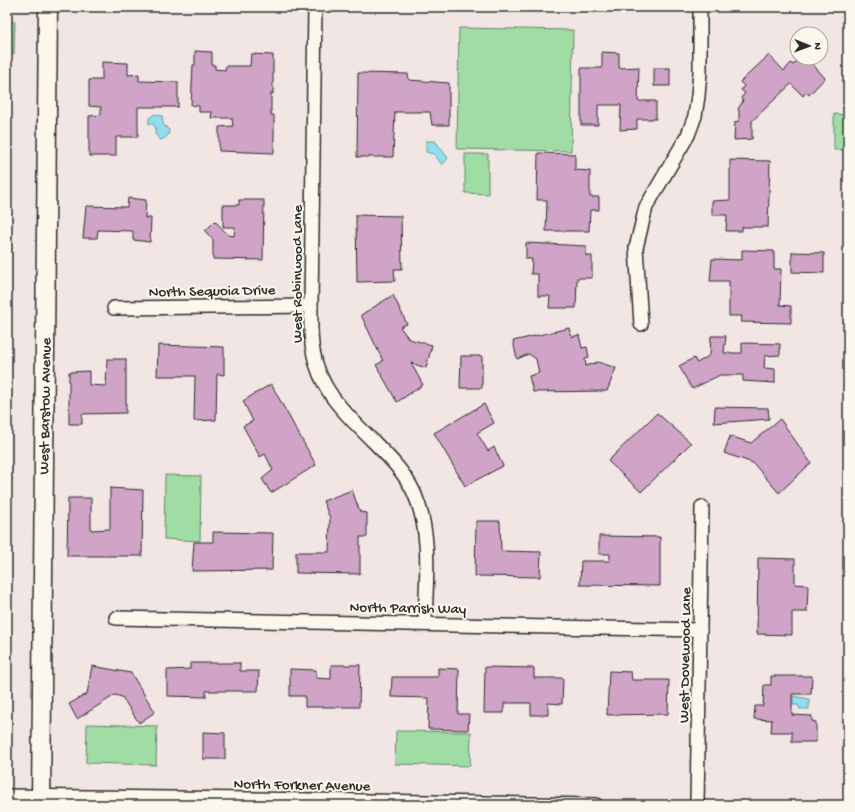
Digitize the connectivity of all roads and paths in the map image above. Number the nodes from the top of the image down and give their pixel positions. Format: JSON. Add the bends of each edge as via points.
{"nodes":[{"id":1,"x":48,"y":7,"type":"edge"},
{"id":2,"x":315,"y":7,"type":"edge"},
{"id":3,"x":700,"y":7,"type":"edge"},
{"id":4,"x":311,"y":306,"type":"junction"},
{"id":5,"x":114,"y":308,"type":"dead end"},
{"id":6,"x":641,"y":324,"type":"dead end"},
{"id":7,"x":702,"y":506,"type":"dead end"},
{"id":8,"x":116,"y":618,"type":"dead end"},
{"id":9,"x":425,"y":624,"type":"junction"},
{"id":10,"x":700,"y":630,"type":"junction"},
{"id":11,"x":7,"y":796,"type":"edge"},
{"id":12,"x":41,"y":801,"type":"edge"},
{"id":13,"x":254,"y":802,"type":"edge"},
{"id":14,"x":392,"y":803,"type":"edge"},
{"id":15,"x":596,"y":805,"type":"edge"},
{"id":16,"x":697,"y":805,"type":"edge"}],
"edges":[{"from":1,"to":12,"type":"street","name":"West Barstow Avenue"},
{"from":2,"to":4,"type":"street","name":"West Robinwood Lane"},
{"from":3,"to":6,"type":"street","via":[[700,72],[694,116],[688,135],[646,207],[636,248]]},
{"from":4,"to":5,"type":"street","name":"North Sequoia Drive"},
{"from":4,"to":9,"type":"street","name":"West Robinwood Lane","via":[[313,351],[318,371],[328,391],[339,408],[403,473],[415,495],[423,520],[426,546]]},
{"from":7,"to":10,"type":"street","name":"West Dovewood Lane"},
{"from":8,"to":9,"type":"street","name":"North Parrish Way"},
{"from":9,"to":10,"type":"street","name":"North Parrish Way"},
{"from":10,"to":16,"type":"street","name":"West Dovewood Lane"},
{"from":11,"to":12,"type":"street","name":"North Forkner Avenue"},
{"from":12,"to":13,"type":"street","name":"North Forkner Avenue"},
{"from":13,"to":14,"type":"street","name":"North Forkner Avenue"},
{"from":14,"to":15,"type":"street","name":"North Forkner Avenue"}]}
